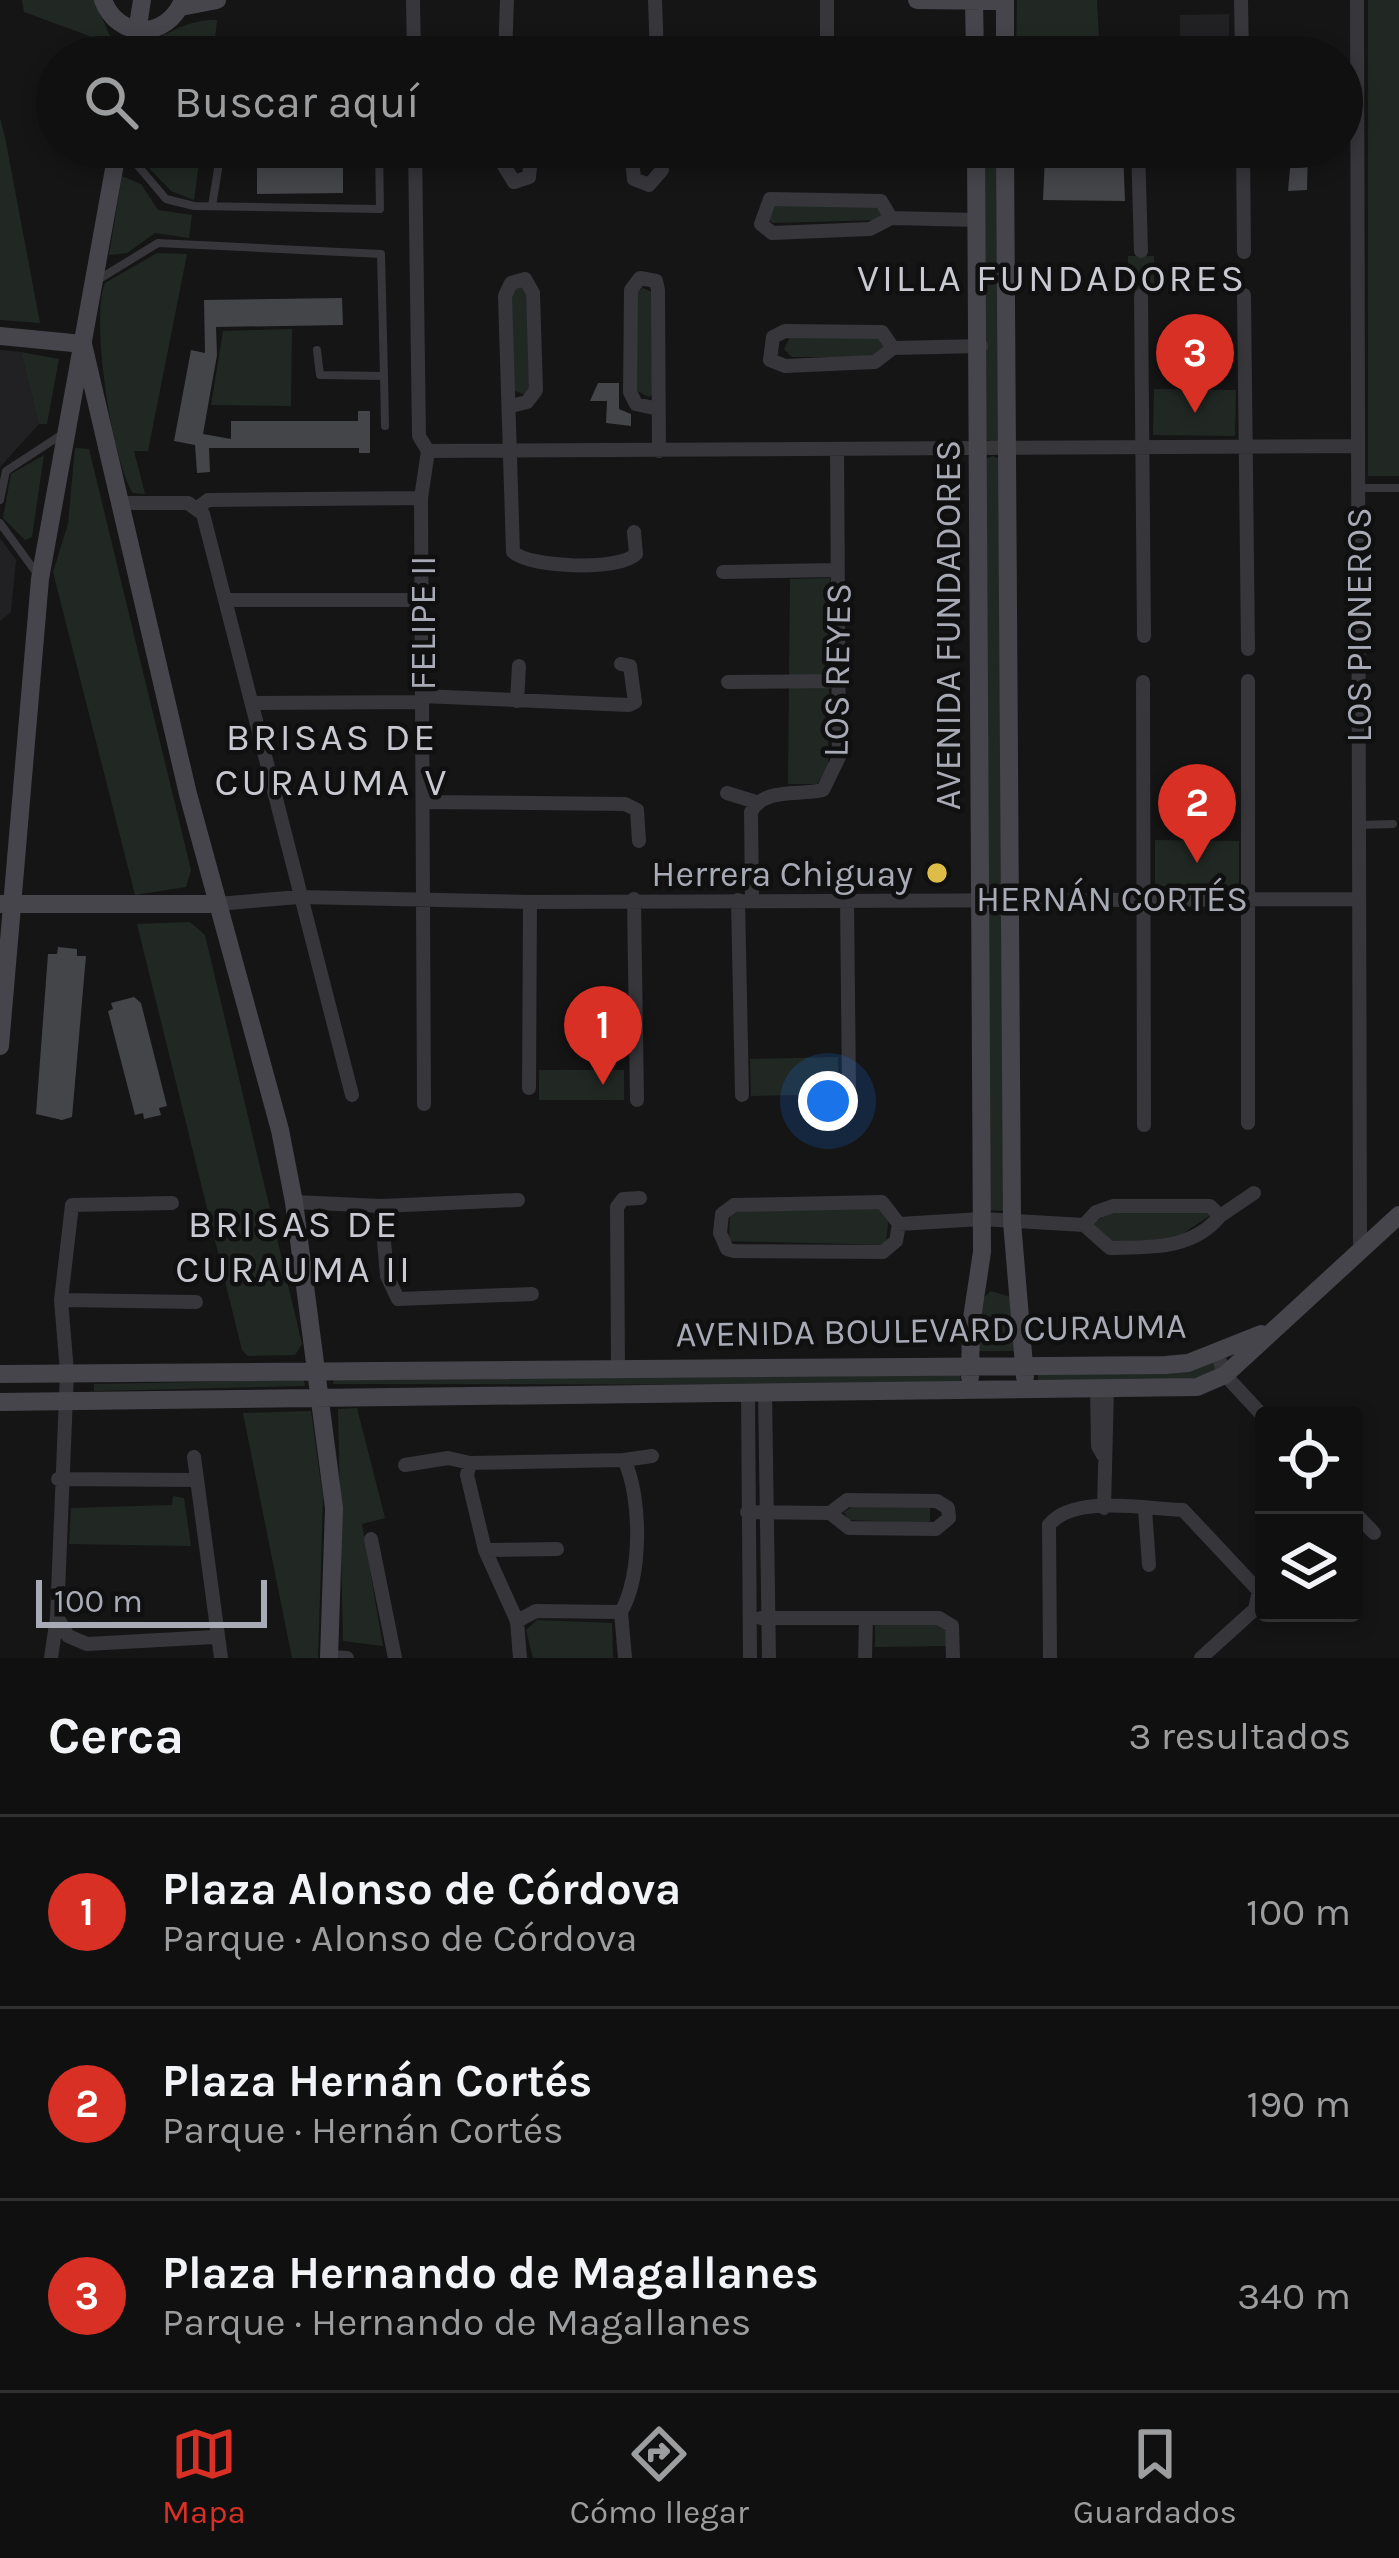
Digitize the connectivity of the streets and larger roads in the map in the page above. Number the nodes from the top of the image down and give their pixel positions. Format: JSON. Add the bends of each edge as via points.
{"nodes":[{"id":1,"x":103,"y":0,"type":"edge"},
{"id":2,"x":142,"y":0,"type":"edge"},
{"id":3,"x":217,"y":0,"type":"edge"},
{"id":4,"x":413,"y":0,"type":"edge"},
{"id":5,"x":507,"y":0,"type":"edge"},
{"id":6,"x":656,"y":0,"type":"edge"},
{"id":7,"x":826,"y":0,"type":"edge"},
{"id":8,"x":917,"y":0,"type":"edge"},
{"id":9,"x":1241,"y":0,"type":"edge"},
{"id":10,"x":1357,"y":0,"type":"edge"},
{"id":11,"x":974,"y":1,"type":"edge"},
{"id":12,"x":1005,"y":1,"type":"edge"},
{"id":13,"x":182,"y":3,"type":"edge"},
{"id":14,"x":137,"y":31,"type":"junction"},
{"id":15,"x":136,"y":36,"type":"edge"},
{"id":16,"x":414,"y":36,"type":"edge"},
{"id":17,"x":510,"y":36,"type":"edge"},
{"id":18,"x":657,"y":36,"type":"edge"},
{"id":19,"x":827,"y":36,"type":"edge"},
{"id":20,"x":975,"y":36,"type":"edge"},
{"id":21,"x":1005,"y":36,"type":"edge"},
{"id":22,"x":1242,"y":36,"type":"edge"},
{"id":23,"x":1355,"y":36,"type":"edge"},
{"id":24,"x":114,"y":168,"type":"edge"},
{"id":25,"x":415,"y":168,"type":"edge"},
{"id":26,"x":505,"y":168,"type":"edge"},
{"id":27,"x":530,"y":168,"type":"edge"},
{"id":28,"x":632,"y":168,"type":"edge"},
{"id":29,"x":660,"y":168,"type":"edge"},
{"id":30,"x":977,"y":168,"type":"edge"},
{"id":31,"x":1005,"y":168,"type":"edge"},
{"id":32,"x":1139,"y":168,"type":"edge"},
{"id":33,"x":1243,"y":168,"type":"edge"},
{"id":34,"x":1351,"y":168,"type":"edge"},
{"id":35,"x":891,"y":218,"type":"junction"},
{"id":36,"x":978,"y":220,"type":"junction"},
{"id":37,"x":1141,"y":251,"type":"dead end"},
{"id":38,"x":1244,"y":252,"type":"dead end"},
{"id":39,"x":1244,"y":295,"type":"dead end"},
{"id":40,"x":1141,"y":296,"type":"dead end"},
{"id":41,"x":0,"y":336,"type":"edge"},
{"id":42,"x":83,"y":344,"type":"junction"},
{"id":43,"x":981,"y":346,"type":"junction"},
{"id":44,"x":893,"y":348,"type":"junction"},
{"id":45,"x":511,"y":406,"type":"junction"},
{"id":46,"x":658,"y":409,"type":"junction"},
{"id":47,"x":66,"y":432,"type":"junction"},
{"id":48,"x":1357,"y":446,"type":"junction"},
{"id":49,"x":1142,"y":447,"type":"junction"},
{"id":50,"x":1244,"y":447,"type":"junction"},
{"id":51,"x":1008,"y":448,"type":"junction"},
{"id":52,"x":979,"y":449,"type":"junction"},
{"id":53,"x":107,"y":450,"type":"junction"},
{"id":54,"x":510,"y":450,"type":"junction"},
{"id":55,"x":837,"y":450,"type":"junction"},
{"id":56,"x":428,"y":451,"type":"junction"},
{"id":57,"x":659,"y":451,"type":"junction"},
{"id":58,"x":421,"y":498,"type":"junction"},
{"id":59,"x":120,"y":502,"type":"junction"},
{"id":60,"x":200,"y":506,"type":"junction"},
{"id":61,"x":634,"y":532,"type":"dead end"},
{"id":62,"x":838,"y":570,"type":"junction"},
{"id":63,"x":723,"y":572,"type":"dead end"},
{"id":64,"x":227,"y":600,"type":"junction"},
{"id":65,"x":421,"y":600,"type":"junction"},
{"id":66,"x":1144,"y":636,"type":"dead end"},
{"id":67,"x":1248,"y":650,"type":"dead end"},
{"id":68,"x":621,"y":664,"type":"dead end"},
{"id":69,"x":519,"y":666,"type":"dead end"},
{"id":70,"x":840,"y":681,"type":"junction"},
{"id":71,"x":1248,"y":681,"type":"dead end"},
{"id":72,"x":728,"y":682,"type":"dead end"},
{"id":73,"x":1143,"y":682,"type":"dead end"},
{"id":74,"x":422,"y":699,"type":"junction"},
{"id":75,"x":517,"y":701,"type":"junction"},
{"id":76,"x":254,"y":703,"type":"junction"},
{"id":77,"x":727,"y":794,"type":"dead end"},
{"id":78,"x":425,"y":802,"type":"junction"},
{"id":79,"x":757,"y":802,"type":"junction"},
{"id":80,"x":639,"y":841,"type":"dead end"},
{"id":81,"x":299,"y":897,"type":"junction"},
{"id":82,"x":1008,"y":897,"type":"junction"},
{"id":83,"x":981,"y":898,"type":"junction"},
{"id":84,"x":424,"y":899,"type":"junction"},
{"id":85,"x":634,"y":899,"type":"junction"},
{"id":86,"x":1145,"y":899,"type":"junction"},
{"id":87,"x":1251,"y":899,"type":"junction"},
{"id":88,"x":1359,"y":899,"type":"junction"},
{"id":89,"x":745,"y":900,"type":"junction"},
{"id":90,"x":847,"y":900,"type":"junction"},
{"id":91,"x":530,"y":902,"type":"junction"},
{"id":92,"x":217,"y":904,"type":"junction"},
{"id":93,"x":6,"y":905,"type":"edge"},
{"id":94,"x":0,"y":1046,"type":"edge"},
{"id":95,"x":529,"y":1088,"type":"dead end"},
{"id":96,"x":848,"y":1091,"type":"dead end"},
{"id":97,"x":352,"y":1095,"type":"dead end"},
{"id":98,"x":742,"y":1095,"type":"dead end"},
{"id":99,"x":637,"y":1100,"type":"dead end"},
{"id":100,"x":424,"y":1104,"type":"dead end"},
{"id":101,"x":1248,"y":1123,"type":"dead end"},
{"id":102,"x":1144,"y":1125,"type":"dead end"},
{"id":103,"x":1254,"y":1193,"type":"dead end"},
{"id":104,"x":640,"y":1198,"type":"dead end"},
{"id":105,"x":518,"y":1199,"type":"dead end"},
{"id":106,"x":294,"y":1202,"type":"junction"},
{"id":107,"x":172,"y":1204,"type":"dead end"},
{"id":108,"x":381,"y":1205,"type":"junction"},
{"id":109,"x":1399,"y":1215,"type":"edge"},
{"id":110,"x":1220,"y":1216,"type":"junction"},
{"id":111,"x":982,"y":1219,"type":"junction"},
{"id":112,"x":1012,"y":1222,"type":"junction"},
{"id":113,"x":899,"y":1224,"type":"junction"},
{"id":114,"x":1084,"y":1225,"type":"junction"},
{"id":115,"x":1360,"y":1251,"type":"junction"},
{"id":116,"x":978,"y":1289,"type":"junction"},
{"id":117,"x":1018,"y":1289,"type":"junction"},
{"id":118,"x":532,"y":1294,"type":"dead end"},
{"id":119,"x":61,"y":1300,"type":"junction"},
{"id":120,"x":196,"y":1302,"type":"dead end"},
{"id":121,"x":1277,"y":1325,"type":"junction"},
{"id":122,"x":1216,"y":1353,"type":"junction"},
{"id":123,"x":1025,"y":1365,"type":"junction"},
{"id":124,"x":970,"y":1366,"type":"junction"},
{"id":125,"x":618,"y":1367,"type":"junction"},
{"id":126,"x":318,"y":1369,"type":"junction"},
{"id":127,"x":68,"y":1372,"type":"junction"},
{"id":128,"x":0,"y":1374,"type":"edge"},
{"id":129,"x":1225,"y":1375,"type":"junction"},
{"id":130,"x":1025,"y":1389,"type":"junction"},
{"id":131,"x":1102,"y":1389,"type":"junction"},
{"id":132,"x":970,"y":1390,"type":"junction"},
{"id":133,"x":757,"y":1392,"type":"junction"},
{"id":134,"x":321,"y":1396,"type":"junction"},
{"id":135,"x":65,"y":1401,"type":"junction"},
{"id":136,"x":0,"y":1402,"type":"edge"},
{"id":137,"x":1255,"y":1407,"type":"edge"},
{"id":138,"x":652,"y":1456,"type":"dead end"},
{"id":139,"x":194,"y":1457,"type":"dead end"},
{"id":140,"x":623,"y":1460,"type":"junction"},
{"id":141,"x":470,"y":1463,"type":"junction"},
{"id":142,"x":405,"y":1465,"type":"dead end"},
{"id":143,"x":58,"y":1479,"type":"junction"},
{"id":144,"x":193,"y":1480,"type":"junction"},
{"id":145,"x":1104,"y":1508,"type":"junction"},
{"id":146,"x":1145,"y":1509,"type":"junction"},
{"id":147,"x":747,"y":1512,"type":"junction"},
{"id":148,"x":766,"y":1512,"type":"junction"},
{"id":149,"x":830,"y":1513,"type":"junction"},
{"id":150,"x":1356,"y":1514,"type":"edge"},
{"id":151,"x":1374,"y":1533,"type":"dead end"},
{"id":152,"x":371,"y":1539,"type":"dead end"},
{"id":153,"x":557,"y":1549,"type":"dead end"},
{"id":154,"x":485,"y":1550,"type":"junction"},
{"id":155,"x":1149,"y":1565,"type":"dead end"},
{"id":156,"x":621,"y":1612,"type":"junction"},
{"id":157,"x":57,"y":1617,"type":"junction"},
{"id":158,"x":750,"y":1618,"type":"junction"},
{"id":159,"x":768,"y":1618,"type":"junction"},
{"id":160,"x":866,"y":1619,"type":"junction"},
{"id":161,"x":517,"y":1621,"type":"junction"},
{"id":162,"x":214,"y":1637,"type":"junction"},
{"id":163,"x":51,"y":1658,"type":"edge"},
{"id":164,"x":221,"y":1658,"type":"edge"},
{"id":165,"x":329,"y":1658,"type":"edge"},
{"id":166,"x":347,"y":1658,"type":"edge"},
{"id":167,"x":395,"y":1658,"type":"edge"},
{"id":168,"x":520,"y":1658,"type":"edge"},
{"id":169,"x":625,"y":1658,"type":"edge"},
{"id":170,"x":750,"y":1658,"type":"edge"},
{"id":171,"x":769,"y":1658,"type":"edge"},
{"id":172,"x":866,"y":1658,"type":"edge"},
{"id":173,"x":953,"y":1658,"type":"edge"},
{"id":174,"x":1050,"y":1658,"type":"edge"},
{"id":175,"x":1202,"y":1658,"type":"edge"}],
"edges":[{"from":1,"to":14,"type":"street","via":[[114,19]]},
{"from":2,"to":14,"type":"street"},
{"from":3,"to":13,"type":"street"},
{"from":4,"to":16,"type":"street"},
{"from":5,"to":17,"type":"street"},
{"from":6,"to":18,"type":"street"},
{"from":7,"to":19,"type":"street"},
{"from":8,"to":11,"type":"street"},
{"from":9,"to":22,"type":"street"},
{"from":10,"to":23,"type":"street","name":"LOS PIONEROS"},
{"from":11,"to":12,"type":"street"},
{"from":11,"to":20,"type":"street"},
{"from":12,"to":21,"type":"street"},
{"from":13,"to":14,"type":"street","via":[[163,26]]},
{"from":14,"to":15,"type":"street"},
{"from":24,"to":42,"type":"street"},
{"from":25,"to":56,"type":"street","name":"FELIPE II","via":[[419,436]]},
{"from":26,"to":27,"type":"street","via":[[514,182],[529,177]]},
{"from":28,"to":29,"type":"street","via":[[640,184],[659,179]]},
{"from":30,"to":36,"type":"street","name":"AVENIDA FUNDADORES"},
{"from":31,"to":51,"type":"street","name":"AVENIDA FUNDADORES"},
{"from":32,"to":37,"type":"street"},
{"from":33,"to":38,"type":"street"},
{"from":34,"to":48,"type":"street","name":"LOS PIONEROS"},
{"from":35,"to":35,"type":"street","via":[[881,201],[859,197],[770,199],[760,214],[772,233],[880,227]]},
{"from":35,"to":36,"type":"street"},
{"from":36,"to":43,"type":"street","name":"AVENIDA FUNDADORES"},
{"from":39,"to":50,"type":"street"},
{"from":40,"to":49,"type":"street"},
{"from":41,"to":42,"type":"street"},
{"from":42,"to":47,"type":"street"},
{"from":42,"to":53,"type":"street"},
{"from":43,"to":44,"type":"street"},
{"from":43,"to":52,"type":"street","name":"AVENIDA FUNDADORES"},
{"from":44,"to":44,"type":"street","via":[[882,332],[785,331],[772,337],[768,353],[785,366],[875,362]]},
{"from":45,"to":45,"type":"street","via":[[536,390],[533,293],[525,279],[511,283],[505,296]]},
{"from":45,"to":54,"type":"street"},
{"from":46,"to":46,"type":"street","via":[[658,290],[656,281],[640,278],[631,290],[630,392],[636,404]]},
{"from":46,"to":57,"type":"street"},
{"from":47,"to":53,"type":"street"},
{"from":47,"to":93,"type":"street","via":[[40,579]]},
{"from":48,"to":50,"type":"street"},
{"from":48,"to":88,"type":"street","name":"LOS PIONEROS"},
{"from":49,"to":50,"type":"street"},
{"from":49,"to":51,"type":"street"},
{"from":49,"to":66,"type":"street"},
{"from":50,"to":67,"type":"street"},
{"from":51,"to":52,"type":"street"},
{"from":51,"to":82,"type":"street","name":"AVENIDA FUNDADORES"},
{"from":52,"to":55,"type":"street"},
{"from":52,"to":83,"type":"street","name":"AVENIDA FUNDADORES"},
{"from":53,"to":59,"type":"street"},
{"from":54,"to":56,"type":"street"},
{"from":54,"to":57,"type":"street"},
{"from":54,"to":61,"type":"street","via":[[518,557],[623,563],[636,554]]},
{"from":55,"to":57,"type":"street"},
{"from":55,"to":62,"type":"street","name":"LOS REYES"},
{"from":56,"to":58,"type":"street","name":"FELIPE II"},
{"from":58,"to":60,"type":"street"},
{"from":58,"to":65,"type":"street","name":"FELIPE II"},
{"from":59,"to":60,"type":"street"},
{"from":59,"to":92,"type":"street"},
{"from":60,"to":64,"type":"street"},
{"from":62,"to":63,"type":"street"},
{"from":62,"to":70,"type":"street","name":"LOS REYES"},
{"from":64,"to":65,"type":"street"},
{"from":64,"to":76,"type":"street"},
{"from":65,"to":74,"type":"street","name":"FELIPE II"},
{"from":68,"to":75,"type":"street","via":[[636,682],[628,705]]},
{"from":69,"to":75,"type":"street"},
{"from":70,"to":72,"type":"street"},
{"from":70,"to":79,"type":"street","name":"LOS REYES","via":[[834,777],[823,790]]},
{"from":71,"to":87,"type":"street"},
{"from":73,"to":86,"type":"street"},
{"from":74,"to":75,"type":"street"},
{"from":74,"to":76,"type":"street"},
{"from":74,"to":78,"type":"street","name":"FELIPE II"},
{"from":76,"to":81,"type":"street"},
{"from":77,"to":79,"type":"street"},
{"from":78,"to":80,"type":"street","via":[[626,804],[637,810]]},
{"from":78,"to":84,"type":"street","name":"FELIPE II"},
{"from":79,"to":89,"type":"street"},
{"from":81,"to":84,"type":"street","name":"HERNÁN CORTÉS"},
{"from":81,"to":92,"type":"street","name":"HERNÁN CORTÉS"},
{"from":81,"to":97,"type":"street"},
{"from":82,"to":83,"type":"street","name":"HERNÁN CORTÉS"},
{"from":82,"to":86,"type":"street","name":"HERNÁN CORTÉS"},
{"from":82,"to":112,"type":"street","name":"AVENIDA FUNDADORES"},
{"from":83,"to":90,"type":"street","name":"HERNÁN CORTÉS"},
{"from":83,"to":111,"type":"street","name":"AVENIDA FUNDADORES"},
{"from":84,"to":91,"type":"street","name":"HERNÁN CORTÉS"},
{"from":84,"to":100,"type":"street","name":"FELIPE II"},
{"from":85,"to":89,"type":"street","name":"HERNÁN CORTÉS"},
{"from":85,"to":91,"type":"street","name":"HERNÁN CORTÉS"},
{"from":85,"to":99,"type":"street"},
{"from":86,"to":87,"type":"street","name":"HERNÁN CORTÉS"},
{"from":86,"to":102,"type":"street"},
{"from":87,"to":88,"type":"street","name":"HERNÁN CORTÉS"},
{"from":87,"to":101,"type":"street"},
{"from":88,"to":115,"type":"street","name":"LOS PIONEROS"},
{"from":89,"to":90,"type":"street","name":"HERNÁN CORTÉS"},
{"from":89,"to":98,"type":"street"},
{"from":90,"to":96,"type":"street"},
{"from":91,"to":95,"type":"street"},
{"from":92,"to":93,"type":"street"},
{"from":92,"to":106,"type":"street"},
{"from":93,"to":94,"type":"street"},
{"from":103,"to":110,"type":"street"},
{"from":104,"to":125,"type":"street","via":[[617,1207]]},
{"from":105,"to":108,"type":"street"},
{"from":106,"to":108,"type":"street"},
{"from":106,"to":126,"type":"street"},
{"from":107,"to":119,"type":"street","via":[[72,1205]]},
{"from":108,"to":118,"type":"street","via":[[387,1276],[398,1299]]},
{"from":109,"to":115,"type":"street"},
{"from":110,"to":114,"type":"street","via":[[1210,1206],[1113,1206]]},
{"from":110,"to":114,"type":"street","via":[[1168,1247],[1110,1248]]},
{"from":111,"to":112,"type":"street"},
{"from":111,"to":113,"type":"street"},
{"from":111,"to":116,"type":"street","name":"AVENIDA FUNDADORES"},
{"from":112,"to":114,"type":"street"},
{"from":112,"to":117,"type":"street","name":"AVENIDA FUNDADORES"},
{"from":113,"to":113,"type":"street","via":[[882,1202],[734,1205],[722,1214],[720,1232],[734,1251],[874,1253],[892,1248]]},
{"from":115,"to":121,"type":"street"},
{"from":116,"to":117,"type":"street"},
{"from":116,"to":124,"type":"street","name":"AVENIDA FUNDADORES"},
{"from":117,"to":123,"type":"street","name":"AVENIDA FUNDADORES"},
{"from":119,"to":120,"type":"street"},
{"from":119,"to":127,"type":"street"},
{"from":121,"to":122,"type":"street","name":"AVENIDA BOULEVARD CURAUMA"},
{"from":121,"to":129,"type":"street","name":"AVENIDA BOULEVARD CURAUMA"},
{"from":122,"to":123,"type":"street","name":"AVENIDA BOULEVARD CURAUMA","via":[[1165,1365]]},
{"from":122,"to":129,"type":"street"},
{"from":123,"to":124,"type":"street","name":"AVENIDA BOULEVARD CURAUMA"},
{"from":123,"to":130,"type":"street","name":"AVENIDA FUNDADORES"},
{"from":124,"to":125,"type":"street","name":"AVENIDA BOULEVARD CURAUMA"},
{"from":124,"to":132,"type":"street","name":"AVENIDA FUNDADORES"},
{"from":125,"to":126,"type":"street","name":"AVENIDA BOULEVARD CURAUMA"},
{"from":126,"to":127,"type":"street","name":"AVENIDA BOULEVARD CURAUMA"},
{"from":126,"to":134,"type":"street"},
{"from":127,"to":128,"type":"street","name":"AVENIDA BOULEVARD CURAUMA"},
{"from":127,"to":135,"type":"street"},
{"from":129,"to":131,"type":"street","name":"AVENIDA BOULEVARD CURAUMA","via":[[1198,1387]]},
{"from":129,"to":137,"type":"street"},
{"from":130,"to":131,"type":"street","name":"AVENIDA BOULEVARD CURAUMA"},
{"from":130,"to":132,"type":"street","name":"AVENIDA BOULEVARD CURAUMA"},
{"from":131,"to":145,"type":"street"},
{"from":132,"to":133,"type":"street","name":"AVENIDA BOULEVARD CURAUMA"},
{"from":133,"to":134,"type":"street","name":"AVENIDA BOULEVARD CURAUMA"},
{"from":133,"to":147,"type":"street"},
{"from":133,"to":148,"type":"street"},
{"from":134,"to":135,"type":"street","name":"AVENIDA BOULEVARD CURAUMA"},
{"from":134,"to":165,"type":"street","via":[[334,1508]]},
{"from":135,"to":136,"type":"street","name":"AVENIDA BOULEVARD CURAUMA"},
{"from":135,"to":143,"type":"street"},
{"from":138,"to":140,"type":"street"},
{"from":139,"to":144,"type":"street"},
{"from":140,"to":141,"type":"street"},
{"from":140,"to":156,"type":"street","via":[[634,1527],[630,1595]]},
{"from":141,"to":142,"type":"street"},
{"from":141,"to":154,"type":"street"},
{"from":143,"to":144,"type":"street"},
{"from":143,"to":157,"type":"street"},
{"from":144,"to":162,"type":"street","via":[[218,1609]]},
{"from":145,"to":146,"type":"street"},
{"from":145,"to":174,"type":"street","via":[[1068,1509],[1049,1525]]},
{"from":146,"to":155,"type":"street"},
{"from":146,"to":175,"type":"street","via":[[1193,1517],[1259,1591],[1255,1610]]},
{"from":147,"to":148,"type":"street"},
{"from":147,"to":158,"type":"street"},
{"from":148,"to":149,"type":"street"},
{"from":148,"to":159,"type":"street"},
{"from":149,"to":149,"type":"street","via":[[848,1528],[936,1529],[949,1518],[937,1501],[847,1500]]},
{"from":150,"to":151,"type":"street"},
{"from":152,"to":167,"type":"street"},
{"from":153,"to":154,"type":"street"},
{"from":154,"to":161,"type":"street"},
{"from":156,"to":161,"type":"street","via":[[536,1611]]},
{"from":156,"to":169,"type":"street"},
{"from":157,"to":162,"type":"street","via":[[68,1636],[87,1644]]},
{"from":157,"to":163,"type":"street"},
{"from":158,"to":159,"type":"street"},
{"from":158,"to":170,"type":"street"},
{"from":159,"to":160,"type":"street"},
{"from":159,"to":171,"type":"street"},
{"from":160,"to":172,"type":"street"},
{"from":160,"to":173,"type":"street","via":[[947,1620]]},
{"from":161,"to":168,"type":"street"},
{"from":162,"to":164,"type":"street"},
{"from":165,"to":166,"type":"street"}]}
